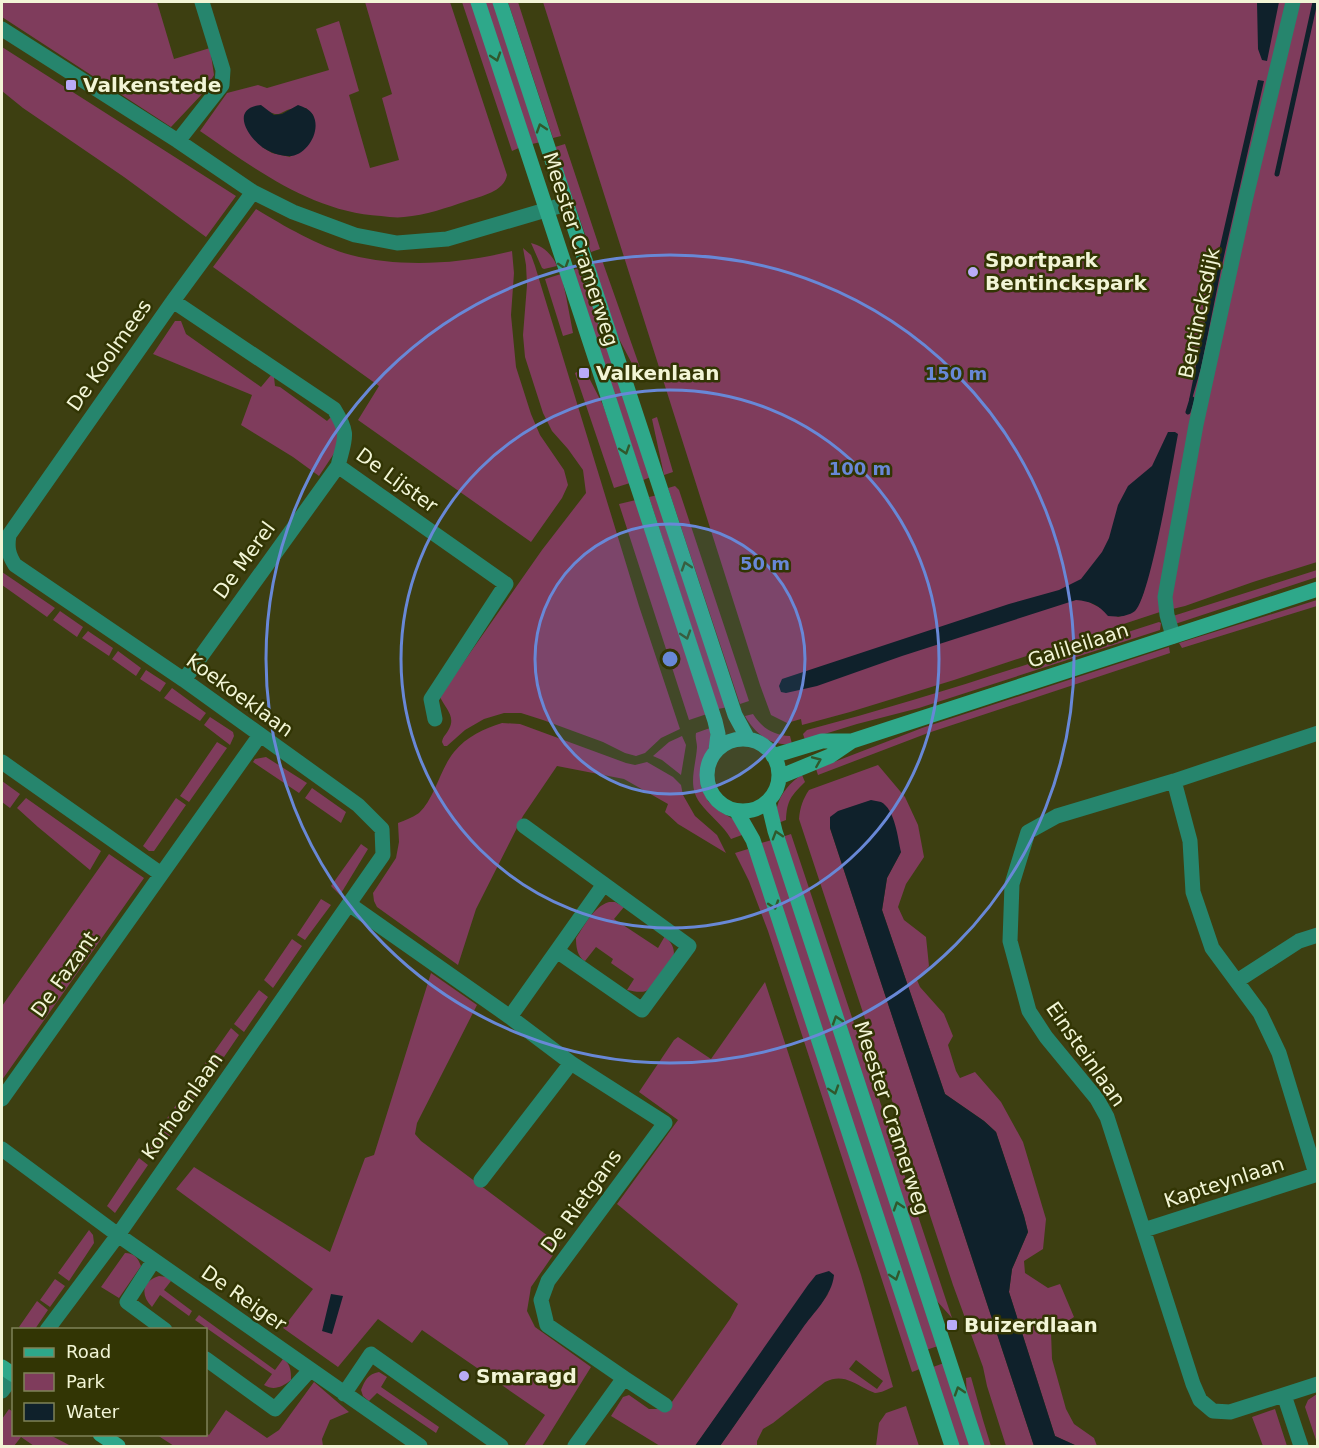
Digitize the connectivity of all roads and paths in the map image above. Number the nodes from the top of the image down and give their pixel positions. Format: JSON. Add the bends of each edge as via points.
{"nodes":[{"id":1,"x":202,"y":2,"type":"edge"},
{"id":2,"x":478,"y":2,"type":"edge"},
{"id":3,"x":500,"y":2,"type":"edge"},
{"id":4,"x":1293,"y":2,"type":"edge"},
{"id":5,"x":2,"y":29,"type":"edge"},
{"id":6,"x":178,"y":141,"type":"junction"},
{"id":7,"x":253,"y":192,"type":"junction"},
{"id":8,"x":566,"y":204,"type":"junction"},
{"id":9,"x":546,"y":209,"type":"junction"},
{"id":10,"x":173,"y":301,"type":"junction"},
{"id":11,"x":338,"y":466,"type":"junction"},
{"id":12,"x":7,"y":547,"type":"joint"},
{"id":13,"x":1317,"y":589,"type":"edge"},
{"id":14,"x":1173,"y":636,"type":"junction"},
{"id":15,"x":184,"y":680,"type":"junction"},
{"id":16,"x":435,"y":719,"type":"dead end"},
{"id":17,"x":1317,"y":733,"type":"edge"},
{"id":18,"x":260,"y":735,"type":"junction"},
{"id":19,"x":748,"y":739,"type":"junction"},
{"id":20,"x":852,"y":741,"type":"junction"},
{"id":21,"x":716,"y":750,"type":"junction"},
{"id":22,"x":773,"y":756,"type":"junction"},
{"id":23,"x":2,"y":762,"type":"edge"},
{"id":24,"x":779,"y":777,"type":"junction"},
{"id":25,"x":1174,"y":782,"type":"junction"},
{"id":26,"x":768,"y":802,"type":"junction"},
{"id":27,"x":737,"y":812,"type":"junction"},
{"id":28,"x":524,"y":826,"type":"dead end"},
{"id":29,"x":161,"y":874,"type":"junction"},
{"id":30,"x":604,"y":884,"type":"junction"},
{"id":31,"x":349,"y":903,"type":"junction"},
{"id":32,"x":1317,"y":935,"type":"edge"},
{"id":33,"x":557,"y":951,"type":"junction"},
{"id":34,"x":1237,"y":981,"type":"junction"},
{"id":35,"x":510,"y":1017,"type":"junction"},
{"id":36,"x":571,"y":1063,"type":"junction"},
{"id":37,"x":2,"y":1099,"type":"edge"},
{"id":38,"x":2,"y":1149,"type":"edge"},
{"id":39,"x":1317,"y":1174,"type":"edge"},
{"id":40,"x":481,"y":1180,"type":"dead end"},
{"id":41,"x":1144,"y":1230,"type":"junction"},
{"id":42,"x":118,"y":1235,"type":"junction"},
{"id":43,"x":154,"y":1260,"type":"junction"},
{"id":44,"x":48,"y":1328,"type":"edge"},
{"id":45,"x":164,"y":1328,"type":"edge"},
{"id":46,"x":207,"y":1360,"type":"edge"},
{"id":47,"x":310,"y":1370,"type":"junction"},
{"id":48,"x":12,"y":1376,"type":"edge"},
{"id":49,"x":624,"y":1378,"type":"junction"},
{"id":50,"x":1317,"y":1384,"type":"edge"},
{"id":51,"x":2,"y":1391,"type":"edge"},
{"id":52,"x":344,"y":1394,"type":"junction"},
{"id":53,"x":1284,"y":1395,"type":"junction"},
{"id":54,"x":664,"y":1405,"type":"dead end"},
{"id":55,"x":103,"y":1436,"type":"edge"},
{"id":56,"x":118,"y":1446,"type":"edge"},
{"id":57,"x":420,"y":1446,"type":"edge"},
{"id":58,"x":501,"y":1446,"type":"edge"},
{"id":59,"x":575,"y":1446,"type":"edge"},
{"id":60,"x":952,"y":1446,"type":"edge"},
{"id":61,"x":977,"y":1446,"type":"edge"},
{"id":62,"x":1301,"y":1446,"type":"edge"}],
"edges":[{"from":1,"to":6,"type":"street","via":[[223,69],[222,85]]},
{"from":2,"to":9,"type":"main road","name":"Meester Cramerweg","one_way":true},
{"from":8,"to":3,"type":"main road","name":"Meester Cramerweg","one_way":true},
{"from":4,"to":14,"type":"street","name":"Bentincksdijk","via":[[1196,426],[1165,597]]},
{"from":5,"to":6,"type":"street"},
{"from":6,"to":7,"type":"street"},
{"from":7,"to":9,"type":"street","via":[[355,235],[397,243],[447,239]]},
{"from":7,"to":10,"type":"street","name":"De Koolmees"},
{"from":8,"to":9,"type":"street"},
{"from":19,"to":8,"type":"main road","name":"Meester Cramerweg","one_way":true,"via":[[735,714]]},
{"from":9,"to":21,"type":"main road","name":"Meester Cramerweg","one_way":true,"via":[[715,721]]},
{"from":10,"to":11,"type":"street","name":"De Lijster","via":[[334,409],[345,433]]},
{"from":10,"to":12,"type":"street","name":"De Koolmees","via":[[9,535]]},
{"from":11,"to":15,"type":"street","name":"De Merel"},
{"from":11,"to":16,"type":"street","name":"De Lijster","via":[[506,584],[431,699]]},
{"from":12,"to":15,"type":"street","name":"Koekoeklaan","via":[[15,565]]},
{"from":13,"to":14,"type":"main road","name":"Galileilaan"},
{"from":14,"to":20,"type":"main road","name":"Galileilaan"},
{"from":15,"to":18,"type":"street","name":"Koekoeklaan"},
{"from":17,"to":25,"type":"street","name":"Einsteinlaan"},
{"from":18,"to":29,"type":"street","name":"De Fazant"},
{"from":18,"to":31,"type":"street","name":"Koekoeklaan","via":[[358,805],[382,830],[383,855]]},
{"from":19,"to":21,"type":"main road","via":[[731,741]]},
{"from":19,"to":22,"type":"main road","via":[[758,742]]},
{"from":20,"to":22,"type":"main road","name":"Galileilaan","via":[[822,741]]},
{"from":24,"to":20,"type":"main road","name":"Galileilaan","one_way":true,"via":[[830,756]]},
{"from":21,"to":27,"type":"main road","via":[[706,774],[708,787],[714,799]]},
{"from":22,"to":24,"type":"main road"},
{"from":23,"to":29,"type":"street"},
{"from":24,"to":26,"type":"main road"},
{"from":25,"to":34,"type":"street","via":[[1190,841],[1193,892],[1212,948]]},
{"from":25,"to":41,"type":"street","name":"Einsteinlaan","via":[[1057,816],[1028,832],[1012,884],[1010,941],[1029,1011],[1107,1117]]},
{"from":26,"to":27,"type":"main road","via":[[754,810]]},
{"from":61,"to":26,"type":"main road","name":"Meester Cramerweg","one_way":true},
{"from":27,"to":60,"type":"main road","one_way":true,"via":[[753,840]]},
{"from":28,"to":30,"type":"street"},
{"from":29,"to":37,"type":"street","name":"De Fazant"},
{"from":30,"to":33,"type":"street"},
{"from":30,"to":33,"type":"street","via":[[689,946],[642,1010]]},
{"from":31,"to":35,"type":"street","name":"De Rietgans"},
{"from":31,"to":42,"type":"street","name":"Korhoenlaan"},
{"from":32,"to":34,"type":"street","via":[[1299,941]]},
{"from":33,"to":35,"type":"street"},
{"from":34,"to":39,"type":"street","via":[[1260,1013],[1279,1053]]},
{"from":35,"to":36,"type":"street","name":"De Rietgans"},
{"from":36,"to":40,"type":"street"},
{"from":36,"to":49,"type":"street","name":"De Rietgans","via":[[665,1123],[549,1281],[541,1300],[547,1325]]},
{"from":38,"to":42,"type":"street"},
{"from":39,"to":41,"type":"street","name":"Kapteynlaan"},
{"from":41,"to":53,"type":"street","name":"Einsteinlaan","via":[[1200,1400],[1213,1411],[1230,1412]]},
{"from":42,"to":43,"type":"street","name":"De Reiger"},
{"from":42,"to":44,"type":"street","name":"Korhoenlaan"},
{"from":43,"to":45,"type":"street","via":[[127,1302]]},
{"from":43,"to":47,"type":"street","name":"De Reiger"},
{"from":46,"to":47,"type":"street","via":[[274,1409]]},
{"from":47,"to":52,"type":"street","name":"De Reiger"},
{"from":48,"to":51,"type":"street"},
{"from":49,"to":54,"type":"street","name":"De Rietgans"},
{"from":49,"to":59,"type":"street"},
{"from":50,"to":53,"type":"street"},
{"from":52,"to":57,"type":"street","name":"De Reiger"},
{"from":52,"to":58,"type":"street","via":[[371,1354]]},
{"from":53,"to":62,"type":"street"},
{"from":55,"to":56,"type":"main road"}]}
